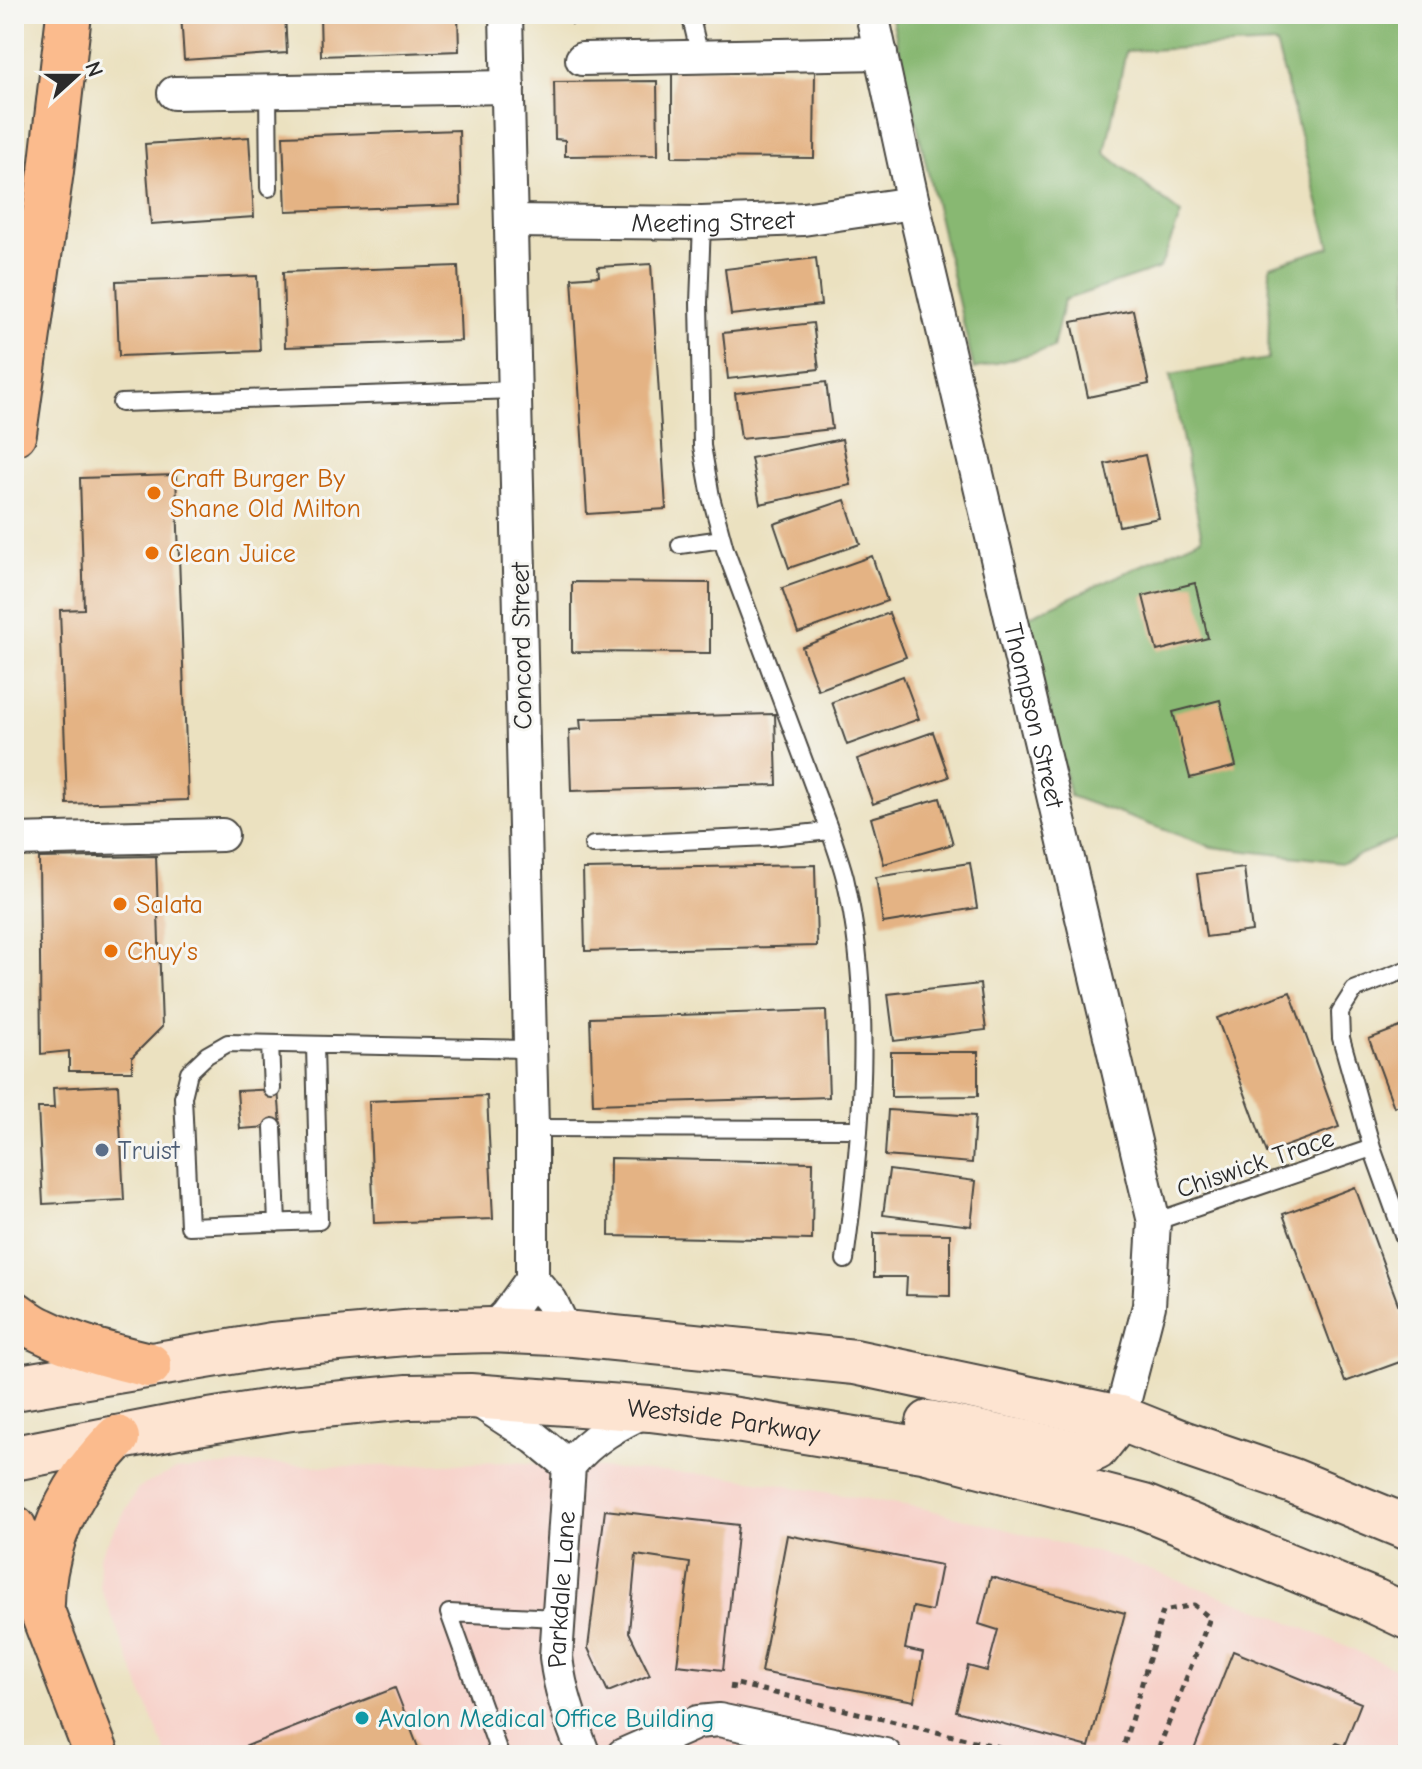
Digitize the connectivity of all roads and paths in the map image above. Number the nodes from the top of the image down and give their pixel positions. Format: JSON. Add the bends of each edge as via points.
{"nodes":[{"id":1,"x":69,"y":14,"type":"edge"},
{"id":2,"x":506,"y":14,"type":"edge"},
{"id":3,"x":690,"y":14,"type":"edge"},
{"id":4,"x":872,"y":14,"type":"edge"},
{"id":5,"x":881,"y":53,"type":"junction"},
{"id":6,"x":700,"y":56,"type":"junction"},
{"id":7,"x":582,"y":59,"type":"dead end"},
{"id":8,"x":508,"y":87,"type":"junction"},
{"id":9,"x":268,"y":91,"type":"junction"},
{"id":10,"x":174,"y":93,"type":"dead end"},
{"id":11,"x":269,"y":188,"type":"dead end"},
{"id":12,"x":913,"y":203,"type":"junction"},
{"id":13,"x":511,"y":221,"type":"junction"},
{"id":14,"x":702,"y":223,"type":"junction"},
{"id":15,"x":515,"y":390,"type":"junction"},
{"id":16,"x":121,"y":403,"type":"dead end"},
{"id":17,"x":14,"y":433,"type":"edge"},
{"id":18,"x":722,"y":539,"type":"junction"},
{"id":19,"x":680,"y":545,"type":"dead end"},
{"id":20,"x":830,"y":831,"type":"junction"},
{"id":21,"x":222,"y":835,"type":"dead end"},
{"id":22,"x":14,"y":840,"type":"edge"},
{"id":23,"x":593,"y":845,"type":"dead end"},
{"id":24,"x":1408,"y":969,"type":"edge"},
{"id":25,"x":270,"y":1044,"type":"junction"},
{"id":26,"x":315,"y":1045,"type":"junction"},
{"id":27,"x":530,"y":1049,"type":"junction"},
{"id":28,"x":272,"y":1089,"type":"dead end"},
{"id":29,"x":273,"y":1127,"type":"dead end"},
{"id":30,"x":532,"y":1128,"type":"junction"},
{"id":31,"x":859,"y":1129,"type":"junction"},
{"id":32,"x":1372,"y":1148,"type":"junction"},
{"id":33,"x":1154,"y":1222,"type":"junction"},
{"id":34,"x":277,"y":1223,"type":"junction"},
{"id":35,"x":1408,"y":1248,"type":"edge"},
{"id":36,"x":845,"y":1260,"type":"dead end"},
{"id":37,"x":532,"y":1279,"type":"junction"},
{"id":38,"x":14,"y":1313,"type":"edge"},
{"id":39,"x":491,"y":1330,"type":"junction"},
{"id":40,"x":574,"y":1334,"type":"junction"},
{"id":41,"x":149,"y":1365,"type":"junction"},
{"id":42,"x":14,"y":1388,"type":"edge"},
{"id":43,"x":470,"y":1396,"type":"junction"},
{"id":44,"x":650,"y":1409,"type":"junction"},
{"id":45,"x":1120,"y":1418,"type":"junction"},
{"id":46,"x":786,"y":1428,"type":"junction"},
{"id":47,"x":117,"y":1438,"type":"junction"},
{"id":48,"x":14,"y":1458,"type":"edge"},
{"id":49,"x":569,"y":1466,"type":"junction"},
{"id":50,"x":14,"y":1528,"type":"edge"},
{"id":51,"x":1408,"y":1528,"type":"edge"},
{"id":52,"x":42,"y":1611,"type":"junction"},
{"id":53,"x":1408,"y":1617,"type":"edge"},
{"id":54,"x":558,"y":1618,"type":"junction"},
{"id":55,"x":732,"y":1694,"type":"dead end"},
{"id":56,"x":97,"y":1755,"type":"edge"},
{"id":57,"x":500,"y":1755,"type":"edge"},
{"id":58,"x":584,"y":1755,"type":"edge"},
{"id":59,"x":623,"y":1755,"type":"edge"},
{"id":60,"x":885,"y":1755,"type":"edge"},
{"id":61,"x":1032,"y":1755,"type":"edge"},
{"id":62,"x":1121,"y":1755,"type":"edge"},
{"id":63,"x":1156,"y":1755,"type":"edge"}],
"edges":[{"from":1,"to":17,"type":"highway"},
{"from":2,"to":8,"type":"street","name":"Concord Street"},
{"from":3,"to":6,"type":"lane"},
{"from":4,"to":5,"type":"street","name":"Thompson Street"},
{"from":5,"to":6,"type":"street"},
{"from":5,"to":12,"type":"street","name":"Thompson Street"},
{"from":6,"to":7,"type":"street"},
{"from":8,"to":9,"type":"street"},
{"from":8,"to":13,"type":"street","name":"Concord Street"},
{"from":9,"to":10,"type":"street"},
{"from":9,"to":11,"type":"lane"},
{"from":12,"to":14,"type":"street","name":"Meeting Street","via":[[803,219]]},
{"from":12,"to":33,"type":"street","name":"Thompson Street"},
{"from":13,"to":14,"type":"street","name":"Meeting Street"},
{"from":13,"to":15,"type":"street","name":"Concord Street"},
{"from":14,"to":18,"type":"lane","via":[[702,446]]},
{"from":15,"to":16,"type":"lane"},
{"from":15,"to":27,"type":"street","name":"Concord Street"},
{"from":18,"to":19,"type":"lane"},
{"from":18,"to":20,"type":"lane"},
{"from":20,"to":23,"type":"lane"},
{"from":20,"to":31,"type":"lane","via":[[845,877],[860,972]]},
{"from":21,"to":22,"type":"street"},
{"from":24,"to":32,"type":"lane","via":[[1354,990],[1340,1012],[1341,1038]]},
{"from":25,"to":26,"type":"lane"},
{"from":25,"to":28,"type":"lane"},
{"from":25,"to":34,"type":"lane","via":[[228,1043],[207,1055],[189,1072],[183,1097],[189,1226]]},
{"from":26,"to":27,"type":"lane"},
{"from":26,"to":34,"type":"lane","via":[[319,1221]]},
{"from":27,"to":30,"type":"street","name":"Concord Street"},
{"from":29,"to":34,"type":"lane"},
{"from":30,"to":31,"type":"lane"},
{"from":30,"to":37,"type":"street","name":"Concord Street"},
{"from":31,"to":36,"type":"lane"},
{"from":32,"to":33,"type":"lane","name":"Chiswick Trace"},
{"from":32,"to":35,"type":"lane"},
{"from":33,"to":45,"type":"street","name":"Thompson Street","via":[[1149,1306]]},
{"from":37,"to":39,"type":"street"},
{"from":37,"to":40,"type":"street"},
{"from":38,"to":41,"type":"highway","via":[[67,1341]]},
{"from":39,"to":40,"type":"main road"},
{"from":39,"to":41,"type":"main road","via":[[336,1338]]},
{"from":40,"to":45,"type":"main road","via":[[855,1362]]},
{"from":41,"to":42,"type":"main road"},
{"from":43,"to":44,"type":"main road","name":"Westside Parkway"},
{"from":43,"to":47,"type":"main road","name":"Westside Parkway","via":[[291,1408]]},
{"from":43,"to":49,"type":"street"},
{"from":44,"to":46,"type":"main road","name":"Westside Parkway"},
{"from":44,"to":49,"type":"street","via":[[597,1438]]},
{"from":45,"to":46,"type":"main road","via":[[1096,1448],[1082,1454],[867,1410]]},
{"from":45,"to":51,"type":"main road"},
{"from":46,"to":53,"type":"main road","name":"Westside Parkway","via":[[923,1450],[1144,1507]]},
{"from":47,"to":48,"type":"main road","name":"Westside Parkway"},
{"from":47,"to":52,"type":"highway","via":[[84,1476],[61,1520],[45,1571]]},
{"from":49,"to":54,"type":"street","name":"Parkdale Lane"},
{"from":50,"to":52,"type":"highway"},
{"from":52,"to":56,"type":"highway"},
{"from":54,"to":57,"type":"lane","via":[[449,1613]]},
{"from":54,"to":58,"type":"street","name":"Parkdale Lane","via":[[559,1682]]},
{"from":55,"to":61,"type":"path","via":[[733,1683]]},
{"from":59,"to":60,"type":"street","via":[[698,1722],[719,1720]]},
{"from":62,"to":63,"type":"path","via":[[1163,1611],[1194,1605],[1210,1618]]}]}
